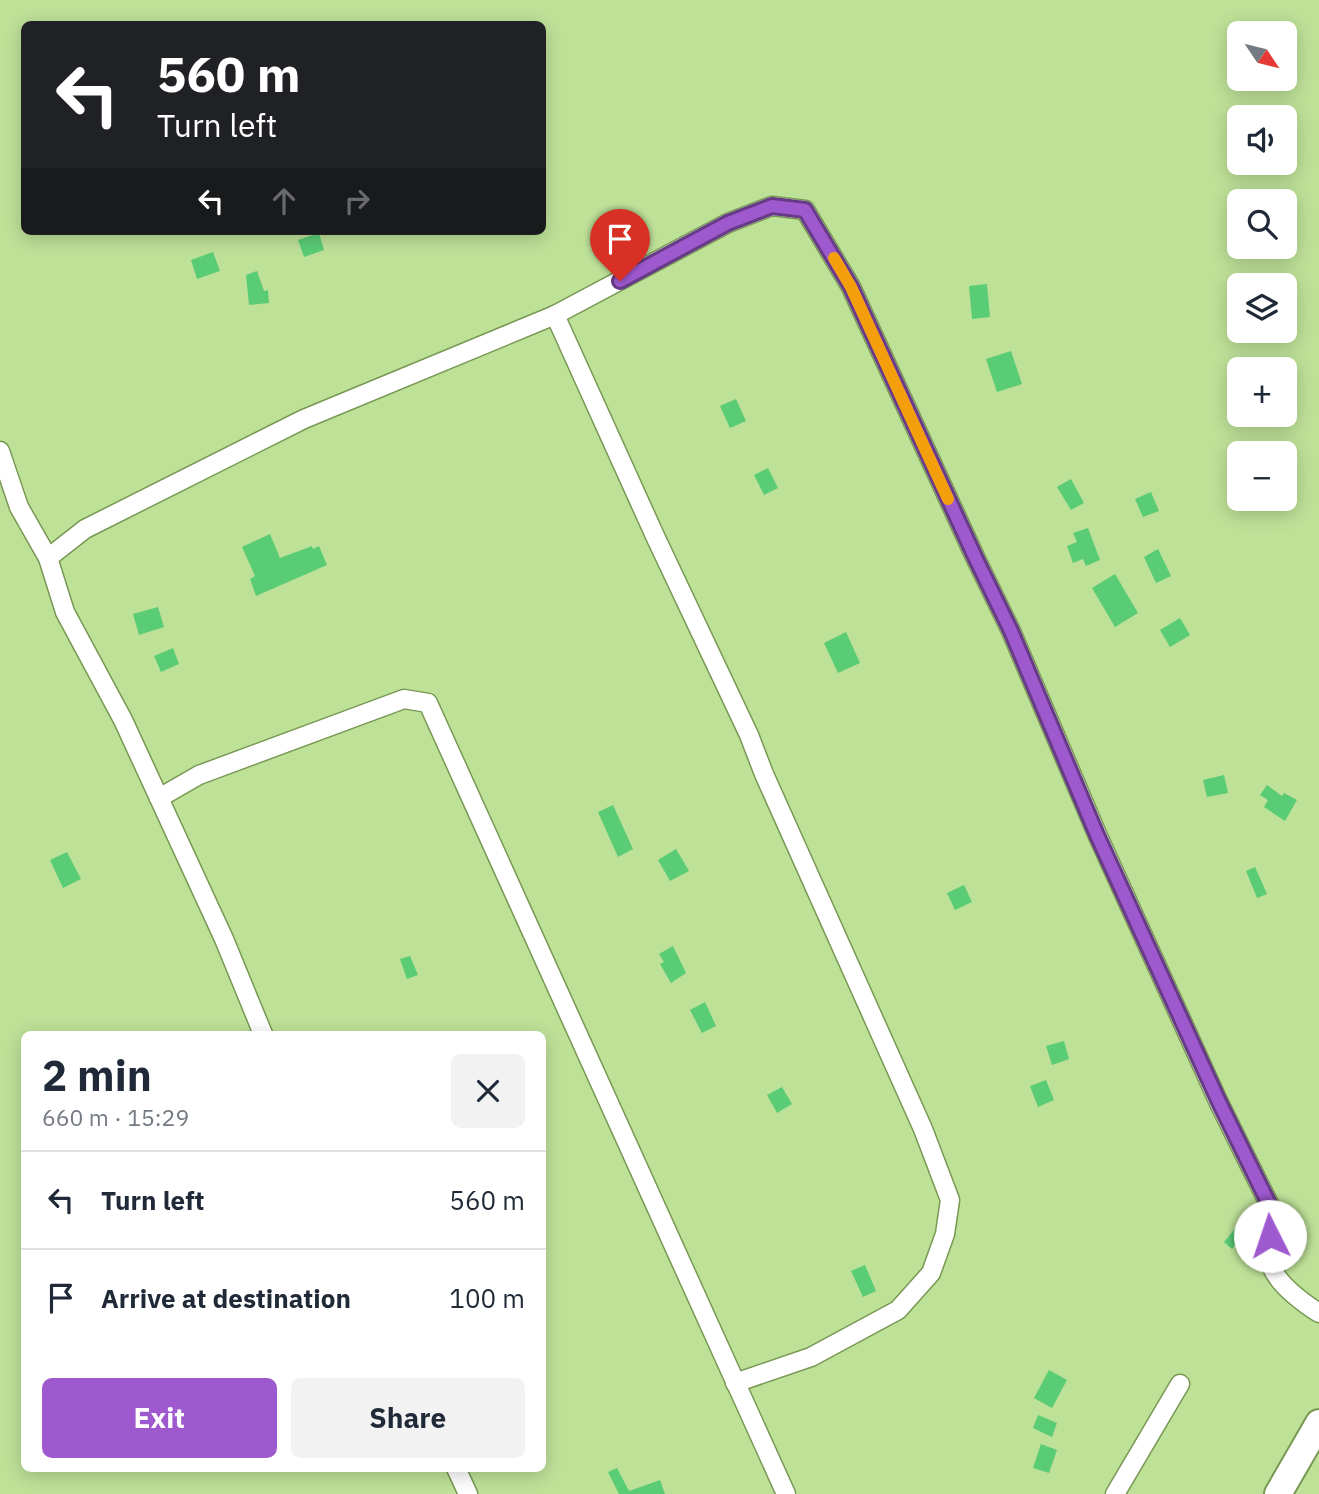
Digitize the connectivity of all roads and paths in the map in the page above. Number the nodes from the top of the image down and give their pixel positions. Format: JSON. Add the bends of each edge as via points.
{"nodes":[{"id":1,"x":555,"y":315,"type":"junction"},
{"id":2,"x":0,"y":451,"type":"edge"},
{"id":3,"x":48,"y":558,"type":"junction"},
{"id":4,"x":159,"y":798,"type":"junction"},
{"id":5,"x":262,"y":1031,"type":"edge"},
{"id":6,"x":1319,"y":1313,"type":"edge"},
{"id":7,"x":735,"y":1383,"type":"junction"},
{"id":8,"x":1180,"y":1384,"type":"dead end"},
{"id":9,"x":1319,"y":1423,"type":"edge"},
{"id":10,"x":458,"y":1472,"type":"edge"},
{"id":11,"x":468,"y":1494,"type":"edge"},
{"id":12,"x":786,"y":1494,"type":"edge"},
{"id":13,"x":1115,"y":1494,"type":"edge"},
{"id":14,"x":1278,"y":1494,"type":"edge"}],
"edges":[{"from":1,"to":3,"type":"street","via":[[304,419],[85,529]]},
{"from":1,"to":6,"type":"street","via":[[728,223],[772,206],[805,210],[851,287],[1011,631],[1097,835],[1270,1206],[1270,1261],[1275,1273]]},
{"from":1,"to":7,"type":"street","via":[[749,735],[950,1200],[931,1273],[898,1310],[811,1357]]},
{"from":2,"to":3,"type":"street","via":[[19,507]]},
{"from":3,"to":4,"type":"street","via":[[65,612]]},
{"from":4,"to":5,"type":"street"},
{"from":4,"to":7,"type":"street","via":[[199,775],[404,699],[428,703]]},
{"from":7,"to":12,"type":"street"},
{"from":8,"to":13,"type":"street"},
{"from":9,"to":14,"type":"highway"},
{"from":10,"to":11,"type":"street"}]}
